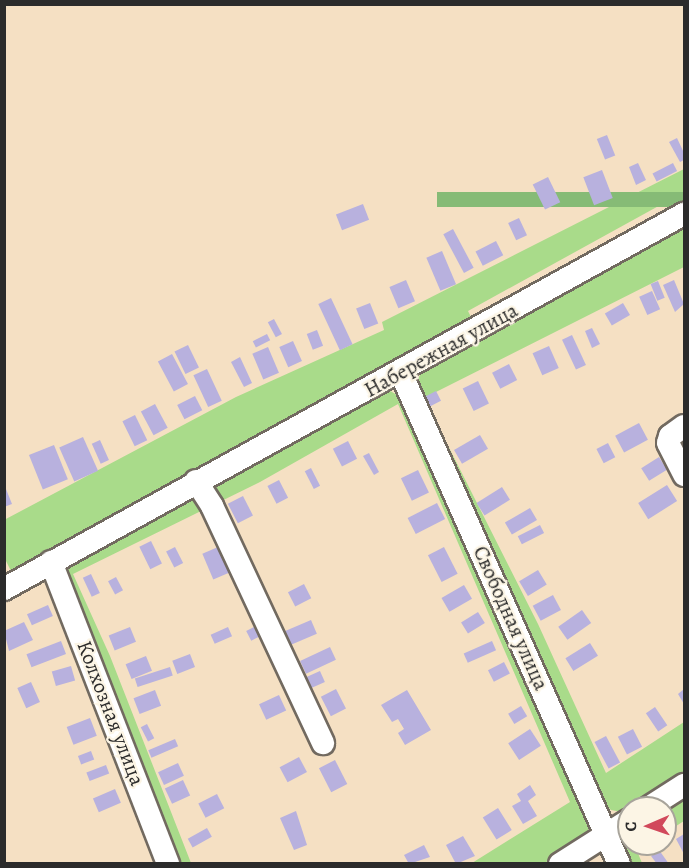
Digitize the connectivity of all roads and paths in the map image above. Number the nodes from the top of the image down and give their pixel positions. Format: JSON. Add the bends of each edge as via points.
{"nodes":[{"id":1,"x":684,"y":214,"type":"edge"},
{"id":2,"x":401,"y":373,"type":"junction"},
{"id":3,"x":684,"y":426,"type":"edge"},
{"id":4,"x":684,"y":475,"type":"edge"},
{"id":5,"x":196,"y":482,"type":"junction"},
{"id":6,"x":51,"y":562,"type":"junction"},
{"id":7,"x":4,"y":589,"type":"edge"},
{"id":8,"x":323,"y":743,"type":"dead end"},
{"id":9,"x":684,"y":785,"type":"edge"},
{"id":10,"x":667,"y":796,"type":"edge"},
{"id":11,"x":617,"y":828,"type":"edge"},
{"id":12,"x":607,"y":834,"type":"junction"},
{"id":13,"x":168,"y":864,"type":"edge"},
{"id":14,"x":560,"y":864,"type":"edge"},
{"id":15,"x":619,"y":864,"type":"edge"}],
"edges":[{"from":1,"to":2,"type":"street","name":"Набережная улица"},
{"from":2,"to":5,"type":"street","name":"Набережная улица"},
{"from":2,"to":12,"type":"street","name":"Свободная улица"},
{"from":3,"to":4,"type":"street","via":[[670,436],[668,443]]},
{"from":5,"to":6,"type":"street","name":"Набережная улица"},
{"from":5,"to":8,"type":"street","via":[[212,506]]},
{"from":6,"to":7,"type":"street","name":"Набережная улица"},
{"from":6,"to":13,"type":"street","name":"Колхозная улица"},
{"from":9,"to":10,"type":"street"},
{"from":11,"to":12,"type":"street"},
{"from":12,"to":14,"type":"street"},
{"from":12,"to":15,"type":"street","name":"Свободная улица"}]}
